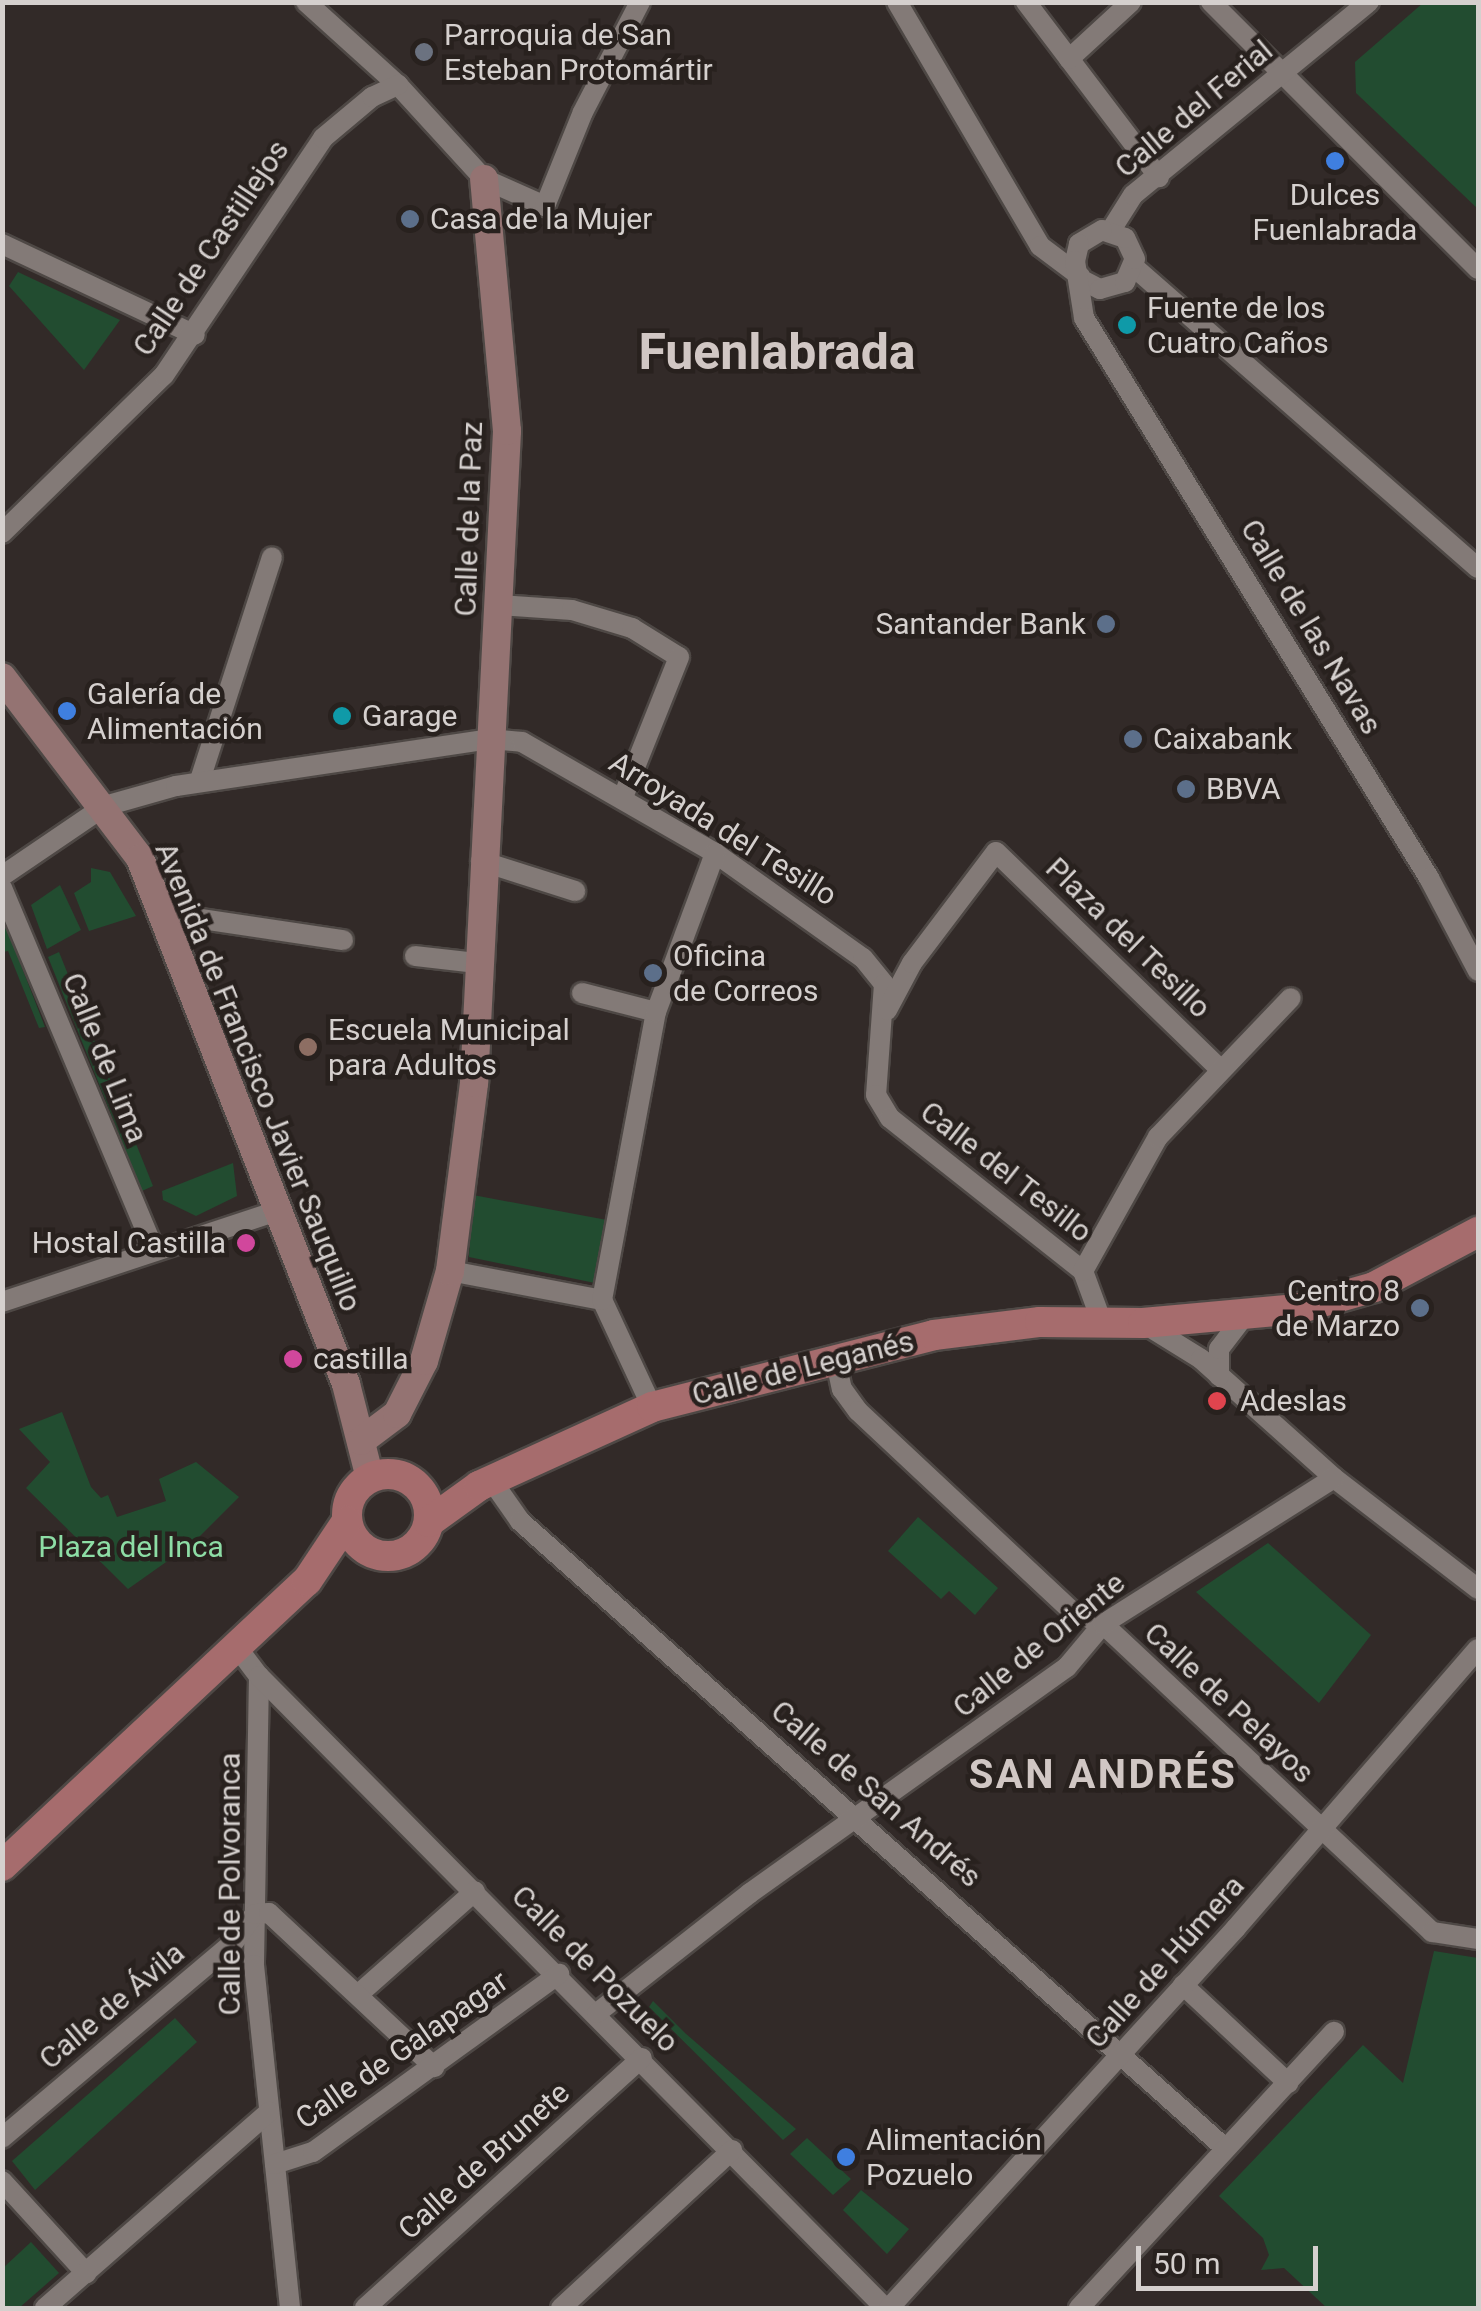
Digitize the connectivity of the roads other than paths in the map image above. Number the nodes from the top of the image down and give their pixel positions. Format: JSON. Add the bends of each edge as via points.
{"nodes":[{"id":1,"x":306,"y":2,"type":"edge"},
{"id":2,"x":640,"y":2,"type":"edge"},
{"id":3,"x":897,"y":2,"type":"edge"},
{"id":4,"x":1026,"y":2,"type":"edge"},
{"id":5,"x":1131,"y":2,"type":"edge"},
{"id":6,"x":1210,"y":2,"type":"edge"},
{"id":7,"x":1369,"y":2,"type":"edge"},
{"id":8,"x":1070,"y":59,"type":"junction"},
{"id":9,"x":1284,"y":74,"type":"junction"},
{"id":10,"x":398,"y":85,"type":"junction"},
{"id":11,"x":1159,"y":177,"type":"junction"},
{"id":12,"x":484,"y":179,"type":"junction"},
{"id":13,"x":1111,"y":230,"type":"junction"},
{"id":14,"x":2,"y":244,"type":"edge"},
{"id":15,"x":1134,"y":267,"type":"junction"},
{"id":16,"x":1478,"y":269,"type":"edge"},
{"id":17,"x":1081,"y":278,"type":"junction"},
{"id":18,"x":194,"y":334,"type":"junction"},
{"id":19,"x":2,"y":533,"type":"edge"},
{"id":20,"x":272,"y":557,"type":"dead end"},
{"id":21,"x":1476,"y":561,"type":"edge"},
{"id":22,"x":500,"y":605,"type":"junction"},
{"id":23,"x":2,"y":677,"type":"edge"},
{"id":24,"x":489,"y":739,"type":"junction"},
{"id":25,"x":200,"y":780,"type":"junction"},
{"id":26,"x":622,"y":798,"type":"junction"},
{"id":27,"x":106,"y":806,"type":"junction"},
{"id":28,"x":715,"y":852,"type":"junction"},
{"id":29,"x":482,"y":861,"type":"junction"},
{"id":30,"x":2,"y":876,"type":"edge"},
{"id":31,"x":2,"y":888,"type":"edge"},
{"id":32,"x":575,"y":891,"type":"dead end"},
{"id":33,"x":162,"y":913,"type":"junction"},
{"id":34,"x":343,"y":940,"type":"dead end"},
{"id":35,"x":415,"y":956,"type":"dead end"},
{"id":36,"x":476,"y":963,"type":"junction"},
{"id":37,"x":1478,"y":971,"type":"edge"},
{"id":38,"x":582,"y":993,"type":"dead end"},
{"id":39,"x":1291,"y":998,"type":"dead end"},
{"id":40,"x":656,"y":1012,"type":"junction"},
{"id":41,"x":886,"y":1013,"type":"junction"},
{"id":42,"x":1219,"y":1068,"type":"junction"},
{"id":43,"x":277,"y":1211,"type":"junction"},
{"id":44,"x":1478,"y":1232,"type":"edge"},
{"id":45,"x":154,"y":1250,"type":"junction"},
{"id":46,"x":450,"y":1271,"type":"junction"},
{"id":47,"x":1083,"y":1271,"type":"junction"},
{"id":48,"x":602,"y":1300,"type":"junction"},
{"id":49,"x":2,"y":1302,"type":"edge"},
{"id":50,"x":1245,"y":1315,"type":"junction"},
{"id":51,"x":1101,"y":1320,"type":"junction"},
{"id":52,"x":1143,"y":1323,"type":"junction"},
{"id":53,"x":835,"y":1357,"type":"junction"},
{"id":54,"x":1219,"y":1376,"type":"junction"},
{"id":55,"x":652,"y":1408,"type":"junction"},
{"id":56,"x":361,"y":1441,"type":"junction"},
{"id":57,"x":370,"y":1478,"type":"junction"},
{"id":58,"x":1334,"y":1478,"type":"junction"},
{"id":59,"x":411,"y":1481,"type":"junction"},
{"id":60,"x":486,"y":1484,"type":"junction"},
{"id":61,"x":348,"y":1520,"type":"junction"},
{"id":62,"x":429,"y":1522,"type":"junction"},
{"id":63,"x":376,"y":1554,"type":"junction"},
{"id":64,"x":307,"y":1581,"type":"junction"},
{"id":65,"x":1478,"y":1589,"type":"edge"},
{"id":66,"x":1103,"y":1624,"type":"junction"},
{"id":67,"x":236,"y":1646,"type":"junction"},
{"id":68,"x":1478,"y":1649,"type":"edge"},
{"id":69,"x":259,"y":1676,"type":"junction"},
{"id":70,"x":860,"y":1818,"type":"junction"},
{"id":71,"x":1319,"y":1831,"type":"junction"},
{"id":72,"x":2,"y":1866,"type":"edge"},
{"id":73,"x":474,"y":1890,"type":"junction"},
{"id":74,"x":255,"y":1914,"type":"junction"},
{"id":75,"x":1478,"y":1939,"type":"edge"},
{"id":76,"x":559,"y":1974,"type":"junction"},
{"id":77,"x":1183,"y":1985,"type":"junction"},
{"id":78,"x":362,"y":1992,"type":"junction"},
{"id":79,"x":597,"y":2013,"type":"junction"},
{"id":80,"x":1334,"y":2032,"type":"dead end"},
{"id":81,"x":1123,"y":2054,"type":"junction"},
{"id":82,"x":642,"y":2058,"type":"junction"},
{"id":83,"x":434,"y":2067,"type":"junction"},
{"id":84,"x":1288,"y":2083,"type":"junction"},
{"id":85,"x":268,"y":2112,"type":"junction"},
{"id":86,"x":2,"y":2138,"type":"edge"},
{"id":87,"x":1225,"y":2148,"type":"junction"},
{"id":88,"x":732,"y":2150,"type":"junction"},
{"id":89,"x":275,"y":2164,"type":"junction"},
{"id":90,"x":2,"y":2181,"type":"edge"},
{"id":91,"x":86,"y":2273,"type":"junction"},
{"id":92,"x":46,"y":2308,"type":"edge"},
{"id":93,"x":290,"y":2308,"type":"edge"},
{"id":94,"x":365,"y":2308,"type":"edge"},
{"id":95,"x":561,"y":2308,"type":"edge"},
{"id":96,"x":887,"y":2308,"type":"edge"},
{"id":97,"x":1079,"y":2308,"type":"edge"}],
"edges":[{"from":1,"to":10,"type":"street"},
{"from":2,"to":12,"type":"street","via":[[583,112],[545,206]]},
{"from":3,"to":17,"type":"street","via":[[1040,246]]},
{"from":4,"to":8,"type":"street"},
{"from":5,"to":8,"type":"street"},
{"from":6,"to":9,"type":"street"},
{"from":7,"to":9,"type":"street","name":"Calle del Ferial"},
{"from":8,"to":11,"type":"street"},
{"from":9,"to":11,"type":"street","name":"Calle del Ferial"},
{"from":9,"to":16,"type":"street"},
{"from":10,"to":12,"type":"street"},
{"from":10,"to":18,"type":"street","name":"Calle de Castillejos","via":[[340,122],[301,166]]},
{"from":11,"to":13,"type":"street","name":"Calle del Ferial","via":[[1132,195]]},
{"from":12,"to":22,"type":"street","name":"Calle de la Paz","via":[[508,431]]},
{"from":13,"to":15,"type":"street","via":[[1130,244]]},
{"from":13,"to":17,"type":"street","via":[[1093,232],[1080,244],[1075,261]]},
{"from":14,"to":18,"type":"street"},
{"from":15,"to":17,"type":"street","via":[[1110,289]]},
{"from":15,"to":21,"type":"street"},
{"from":17,"to":37,"type":"street","name":"Calle de las Navas","via":[[1084,318],[1429,878]]},
{"from":18,"to":19,"type":"street","name":"Calle de Castillejos","via":[[164,374]]},
{"from":20,"to":25,"type":"street"},
{"from":22,"to":24,"type":"street","name":"Calle de la Paz"},
{"from":22,"to":26,"type":"street","via":[[572,610],[632,628],[679,658]]},
{"from":23,"to":27,"type":"street","name":"Avenida de Francisco Javier Sauquillo"},
{"from":24,"to":25,"type":"street"},
{"from":24,"to":26,"type":"street","name":"Arroyada del Tesillo","via":[[522,742]]},
{"from":24,"to":29,"type":"street","name":"Calle de la Paz"},
{"from":25,"to":27,"type":"street"},
{"from":26,"to":28,"type":"street","name":"Arroyada del Tesillo"},
{"from":27,"to":30,"type":"street"},
{"from":27,"to":33,"type":"street","name":"Avenida de Francisco Javier Sauquillo","via":[[140,858]]},
{"from":28,"to":40,"type":"street"},
{"from":28,"to":41,"type":"street","name":"Arroyada del Tesillo","via":[[862,958],[884,984]]},
{"from":29,"to":32,"type":"street"},
{"from":29,"to":36,"type":"street","name":"Calle de la Paz"},
{"from":31,"to":45,"type":"street","name":"Calle de Lima"},
{"from":33,"to":34,"type":"street"},
{"from":33,"to":43,"type":"street","name":"Avenida de Francisco Javier Sauquillo"},
{"from":35,"to":36,"type":"street"},
{"from":36,"to":46,"type":"street","name":"Calle de la Paz","via":[[474,1083]]},
{"from":38,"to":40,"type":"street"},
{"from":39,"to":42,"type":"street"},
{"from":40,"to":48,"type":"street"},
{"from":41,"to":42,"type":"street","name":"Plaza del Tesillo","via":[[912,963],[996,852]]},
{"from":41,"to":47,"type":"street","name":"Calle del Tesillo","via":[[876,1095],[890,1118]]},
{"from":42,"to":47,"type":"street","via":[[1158,1138]]},
{"from":43,"to":45,"type":"street"},
{"from":43,"to":56,"type":"street","name":"Avenida de Francisco Javier Sauquillo","via":[[346,1384]]},
{"from":44,"to":50,"type":"main road","name":"Calle de Leganés","via":[[1410,1272],[1341,1299]]},
{"from":45,"to":49,"type":"street"},
{"from":46,"to":48,"type":"street"},
{"from":46,"to":56,"type":"street","name":"Calle de la Paz","via":[[424,1360],[397,1414]]},
{"from":47,"to":51,"type":"street","name":"Calle del Tesillo"},
{"from":48,"to":55,"type":"street"},
{"from":50,"to":52,"type":"main road","name":"Calle de Leganés"},
{"from":50,"to":54,"type":"street","via":[[1219,1349]]},
{"from":51,"to":52,"type":"main road","name":"Calle de Leganés"},
{"from":51,"to":53,"type":"main road","name":"Calle de Leganés","via":[[934,1335]]},
{"from":52,"to":54,"type":"street"},
{"from":53,"to":55,"type":"main road","name":"Calle de Leganés"},
{"from":53,"to":66,"type":"street","name":"Calle de Pelayos","via":[[842,1388],[858,1411],[1072,1611]]},
{"from":54,"to":58,"type":"street"},
{"from":55,"to":60,"type":"main road","name":"Calle de Leganés"},
{"from":56,"to":57,"type":"street","name":"Avenida de Francisco Javier Sauquillo"},
{"from":57,"to":59,"type":"main road"},
{"from":57,"to":61,"type":"main road","via":[[351,1498]]},
{"from":58,"to":65,"type":"street"},
{"from":58,"to":66,"type":"street","name":"Calle de Oriente"},
{"from":59,"to":60,"type":"main road","name":"Calle de Leganés"},
{"from":59,"to":62,"type":"main road","via":[[426,1499]]},
{"from":60,"to":62,"type":"main road","name":"Calle de Leganés"},
{"from":60,"to":70,"type":"street","name":"Calle de San Andrés","via":[[520,1522]]},
{"from":61,"to":63,"type":"main road","via":[[356,1542]]},
{"from":61,"to":64,"type":"main road"},
{"from":62,"to":63,"type":"main road","via":[[410,1550]]},
{"from":63,"to":64,"type":"main road"},
{"from":64,"to":67,"type":"main road"},
{"from":66,"to":70,"type":"street","name":"Calle de Oriente","via":[[1067,1667]]},
{"from":66,"to":71,"type":"street","name":"Calle de Pelayos"},
{"from":67,"to":69,"type":"street"},
{"from":67,"to":72,"type":"main road"},
{"from":68,"to":71,"type":"street","name":"Calle de Húmera"},
{"from":69,"to":73,"type":"street","name":"Calle de Pozuelo"},
{"from":69,"to":74,"type":"street","name":"Calle de Polvoranca"},
{"from":70,"to":79,"type":"street","name":"Calle de Oriente","via":[[750,1893]]},
{"from":70,"to":81,"type":"street","name":"Calle de San Andrés"},
{"from":71,"to":75,"type":"street","name":"Calle de Pelayos","via":[[1432,1932]]},
{"from":71,"to":77,"type":"street","name":"Calle de Húmera"},
{"from":73,"to":76,"type":"street","name":"Calle de Pozuelo"},
{"from":73,"to":78,"type":"street"},
{"from":74,"to":78,"type":"street","via":[[269,1913]]},
{"from":74,"to":85,"type":"street","name":"Calle de Polvoranca"},
{"from":74,"to":86,"type":"street","name":"Calle de Ávila","via":[[233,1943]]},
{"from":76,"to":79,"type":"street","name":"Calle de Pozuelo"},
{"from":76,"to":83,"type":"street","name":"Calle de Galapagar"},
{"from":77,"to":81,"type":"street","name":"Calle de Húmera"},
{"from":77,"to":84,"type":"street"},
{"from":78,"to":83,"type":"street"},
{"from":79,"to":82,"type":"street","name":"Calle de Pozuelo"},
{"from":80,"to":84,"type":"street"},
{"from":81,"to":87,"type":"street","name":"Calle de San Andrés"},
{"from":81,"to":96,"type":"street","name":"Calle de Húmera"},
{"from":82,"to":88,"type":"street","name":"Calle de Pozuelo"},
{"from":82,"to":94,"type":"street","name":"Calle de Brunete"},
{"from":83,"to":89,"type":"street","name":"Calle de Galapagar","via":[[313,2152]]},
{"from":84,"to":87,"type":"street"},
{"from":85,"to":89,"type":"street","name":"Calle de Polvoranca"},
{"from":85,"to":91,"type":"street"},
{"from":87,"to":97,"type":"street"},
{"from":88,"to":95,"type":"street"},
{"from":88,"to":96,"type":"street","name":"Calle de Pozuelo"},
{"from":89,"to":93,"type":"street","name":"Calle de Polvoranca"},
{"from":90,"to":91,"type":"street"},
{"from":91,"to":92,"type":"street"}]}
